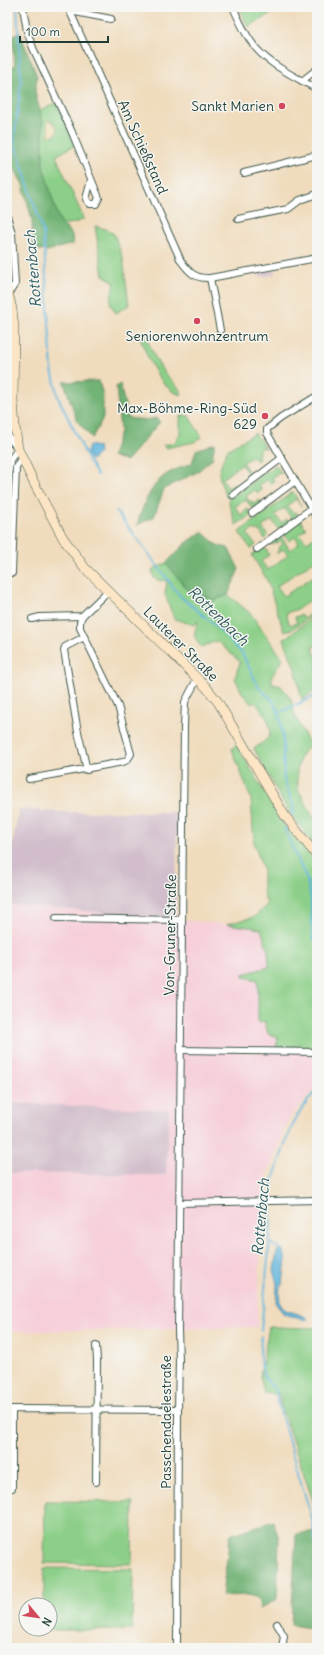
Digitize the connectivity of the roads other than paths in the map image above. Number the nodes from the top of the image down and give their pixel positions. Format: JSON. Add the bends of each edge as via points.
{"nodes":[{"id":1,"x":24,"y":7,"type":"edge"},
{"id":2,"x":233,"y":7,"type":"edge"},
{"id":3,"x":69,"y":9,"type":"edge"},
{"id":4,"x":111,"y":19,"type":"dead end"},
{"id":5,"x":317,"y":69,"type":"edge"},
{"id":6,"x":302,"y":80,"type":"junction"},
{"id":7,"x":317,"y":89,"type":"edge"},
{"id":8,"x":317,"y":155,"type":"edge"},
{"id":9,"x":244,"y":173,"type":"dead end"},
{"id":10,"x":91,"y":180,"type":"dead end"},
{"id":11,"x":317,"y":194,"type":"edge"},
{"id":12,"x":7,"y":216,"type":"edge"},
{"id":13,"x":238,"y":220,"type":"dead end"},
{"id":14,"x":317,"y":258,"type":"edge"},
{"id":15,"x":210,"y":278,"type":"junction"},
{"id":16,"x":8,"y":290,"type":"edge"},
{"id":17,"x":220,"y":330,"type":"dead end"},
{"id":18,"x":315,"y":398,"type":"edge"},
{"id":19,"x":317,"y":404,"type":"edge"},
{"id":20,"x":7,"y":435,"type":"edge"},
{"id":21,"x":20,"y":453,"type":"junction"},
{"id":22,"x":282,"y":458,"type":"junction"},
{"id":23,"x":295,"y":481,"type":"junction"},
{"id":24,"x":7,"y":487,"type":"edge"},
{"id":25,"x":233,"y":495,"type":"dead end"},
{"id":26,"x":312,"y":508,"type":"junction"},
{"id":27,"x":252,"y":513,"type":"dead end"},
{"id":28,"x":316,"y":515,"type":"edge"},
{"id":29,"x":257,"y":549,"type":"dead end"},
{"id":30,"x":12,"y":573,"type":"dead end"},
{"id":31,"x":108,"y":591,"type":"junction"},
{"id":32,"x":82,"y":616,"type":"junction"},
{"id":33,"x":32,"y":619,"type":"dead end"},
{"id":34,"x":84,"y":637,"type":"junction"},
{"id":35,"x":197,"y":679,"type":"junction"},
{"id":36,"x":87,"y":770,"type":"junction"},
{"id":37,"x":29,"y":779,"type":"dead end"},
{"id":38,"x":317,"y":856,"type":"edge"},
{"id":39,"x":56,"y":918,"type":"dead end"},
{"id":40,"x":182,"y":920,"type":"junction"},
{"id":41,"x":181,"y":1050,"type":"junction"},
{"id":42,"x":317,"y":1052,"type":"edge"},
{"id":43,"x":180,"y":1196,"type":"joint"},
{"id":44,"x":317,"y":1200,"type":"edge"},
{"id":45,"x":180,"y":1203,"type":"junction"},
{"id":46,"x":96,"y":1346,"type":"dead end"},
{"id":47,"x":96,"y":1409,"type":"junction"},
{"id":48,"x":178,"y":1410,"type":"junction"},
{"id":49,"x":10,"y":1446,"type":"edge"},
{"id":50,"x":96,"y":1482,"type":"dead end"},
{"id":51,"x":12,"y":1488,"type":"dead end"},
{"id":52,"x":277,"y":1624,"type":"dead end"},
{"id":53,"x":177,"y":1648,"type":"edge"},
{"id":54,"x":282,"y":1648,"type":"edge"}],
"edges":[{"from":1,"to":10,"type":"street","via":[[27,31],[33,48]]},
{"from":2,"to":6,"type":"street","via":[[250,41],[259,52]]},
{"from":3,"to":4,"type":"street","name":"Am Schießstand"},
{"from":3,"to":15,"type":"street","name":"Am Schießstand","via":[[181,261],[194,276]]},
{"from":5,"to":6,"type":"street"},
{"from":6,"to":7,"type":"street"},
{"from":8,"to":9,"type":"street"},
{"from":11,"to":13,"type":"street","via":[[300,200],[288,209]]},
{"from":12,"to":16,"type":"street","name":"Lauterer Straße","via":[[12,232],[15,284]]},
{"from":14,"to":15,"type":"street","name":"Am Schießstand"},
{"from":15,"to":17,"type":"street"},
{"from":16,"to":21,"type":"street","name":"Lauterer Straße","via":[[14,328],[13,401]]},
{"from":18,"to":19,"type":"street"},
{"from":18,"to":22,"type":"street","via":[[267,429]]},
{"from":20,"to":21,"type":"street"},
{"from":21,"to":24,"type":"street","via":[[10,460]]},
{"from":21,"to":30,"type":"street","name":"Lauterer Straße","via":[[16,467]]},
{"from":21,"to":31,"type":"street","name":"Lauterer Straße","via":[[63,538],[85,568]]},
{"from":22,"to":23,"type":"street"},
{"from":22,"to":25,"type":"street"},
{"from":23,"to":26,"type":"street"},
{"from":23,"to":27,"type":"street"},
{"from":26,"to":28,"type":"street"},
{"from":26,"to":29,"type":"street"},
{"from":31,"to":32,"type":"street"},
{"from":31,"to":35,"type":"street","name":"Lauterer Straße"},
{"from":32,"to":33,"type":"street"},
{"from":32,"to":34,"type":"street","via":[[80,628]]},
{"from":34,"to":36,"type":"street","via":[[64,650]]},
{"from":34,"to":36,"type":"street","via":[[118,706],[131,750],[130,756],[123,762]]},
{"from":35,"to":38,"type":"street","name":"Lauterer Straße","via":[[224,711],[285,816]]},
{"from":35,"to":40,"type":"street","name":"Von-Gruner-Straße","via":[[185,702]]},
{"from":36,"to":37,"type":"street"},
{"from":39,"to":40,"type":"street"},
{"from":40,"to":41,"type":"street","name":"Von-Gruner-Straße"},
{"from":41,"to":42,"type":"street"},
{"from":41,"to":43,"type":"street","name":"Von-Gruner-Straße"},
{"from":43,"to":45,"type":"street","name":"Passchendaelestraße"},
{"from":44,"to":45,"type":"street"},
{"from":45,"to":48,"type":"street","name":"Passchendaelestraße"},
{"from":46,"to":47,"type":"street"},
{"from":47,"to":48,"type":"street"},
{"from":47,"to":49,"type":"street","via":[[12,1409]]},
{"from":47,"to":50,"type":"street"},
{"from":48,"to":53,"type":"street","name":"Passchendaelestraße"},
{"from":49,"to":51,"type":"street"},
{"from":52,"to":54,"type":"street","via":[[284,1636]]}]}
